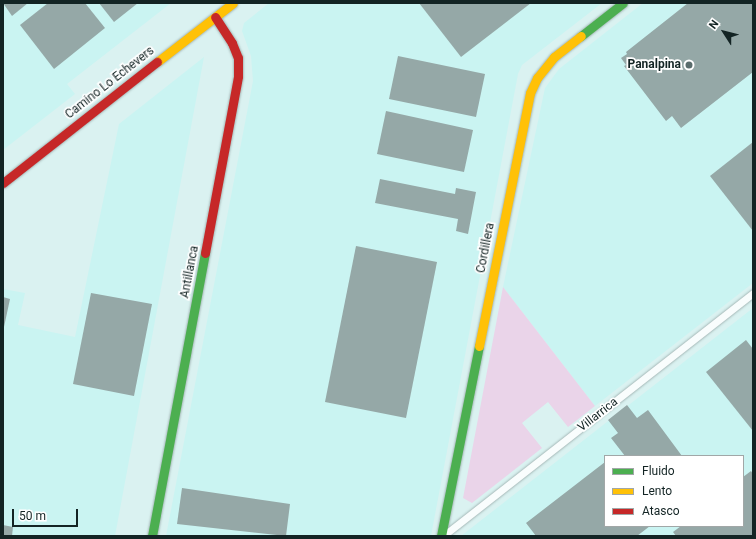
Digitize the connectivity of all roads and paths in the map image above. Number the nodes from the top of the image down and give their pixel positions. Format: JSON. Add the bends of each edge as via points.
{"nodes":[{"id":1,"x":233,"y":3,"type":"edge"},
{"id":2,"x":623,"y":3,"type":"edge"},
{"id":3,"x":215,"y":17,"type":"junction"},
{"id":4,"x":3,"y":183,"type":"edge"},
{"id":5,"x":753,"y":293,"type":"edge"},
{"id":6,"x":152,"y":536,"type":"edge"},
{"id":7,"x":442,"y":536,"type":"edge"}],
"edges":[{"from":1,"to":3,"type":"street","name":"Camino Lo Echevers"},
{"from":2,"to":7,"type":"street","name":"Cordillera","via":[[551,60],[537,78],[530,93]]},
{"from":3,"to":4,"type":"street","name":"Camino Lo Echevers"},
{"from":3,"to":6,"type":"street","name":"Antillanca","via":[[232,43],[238,58],[238,76]]},
{"from":5,"to":7,"type":"street","name":"Villarrica"}]}
